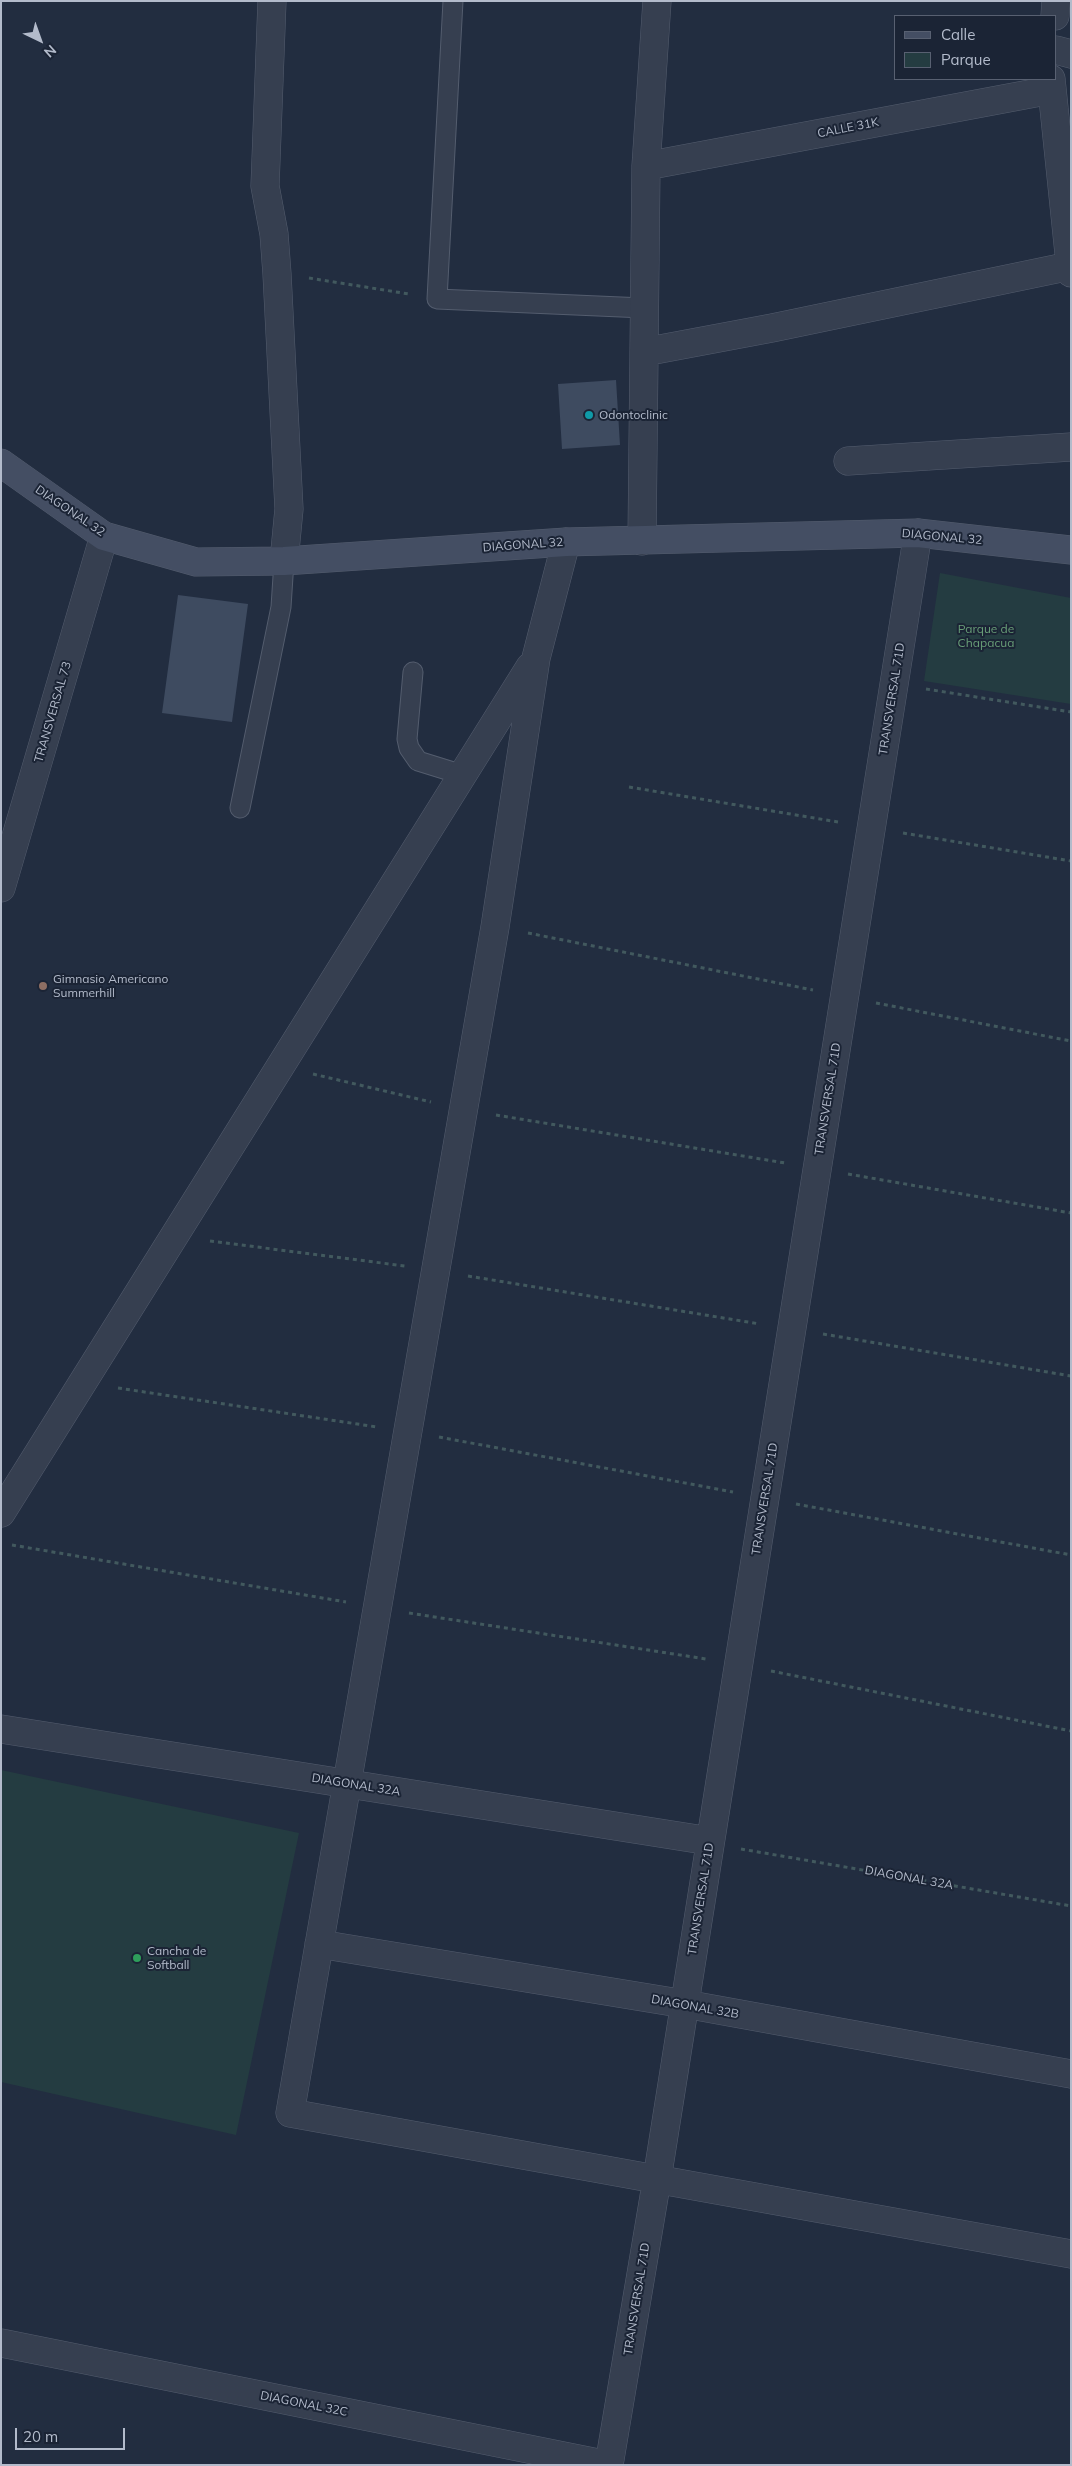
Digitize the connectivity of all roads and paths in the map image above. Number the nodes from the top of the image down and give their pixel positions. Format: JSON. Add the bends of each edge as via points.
{"nodes":[{"id":1,"x":272,"y":1,"type":"edge"},
{"id":2,"x":454,"y":1,"type":"edge"},
{"id":3,"x":657,"y":1,"type":"edge"},
{"id":4,"x":1056,"y":1,"type":"edge"},
{"id":5,"x":1055,"y":15,"type":"edge"},
{"id":6,"x":1057,"y":50,"type":"edge"},
{"id":7,"x":1071,"y":54,"type":"edge"},
{"id":8,"x":1051,"y":85,"type":"edge"},
{"id":9,"x":646,"y":166,"type":"junction"},
{"id":10,"x":1070,"y":269,"type":"edge"},
{"id":11,"x":277,"y":274,"type":"junction"},
{"id":12,"x":437,"y":299,"type":"junction"},
{"id":13,"x":644,"y":308,"type":"junction"},
{"id":14,"x":644,"y":352,"type":"junction"},
{"id":15,"x":1071,"y":447,"type":"edge"},
{"id":16,"x":848,"y":461,"type":"dead end"},
{"id":17,"x":1,"y":463,"type":"edge"},
{"id":18,"x":918,"y":533,"type":"junction"},
{"id":19,"x":104,"y":536,"type":"junction"},
{"id":20,"x":642,"y":541,"type":"junction"},
{"id":21,"x":566,"y":542,"type":"junction"},
{"id":22,"x":1071,"y":550,"type":"edge"},
{"id":23,"x":284,"y":560,"type":"junction"},
{"id":24,"x":536,"y":658,"type":"junction"},
{"id":25,"x":413,"y":672,"type":"dead end"},
{"id":26,"x":894,"y":684,"type":"junction"},
{"id":27,"x":1071,"y":712,"type":"edge"},
{"id":28,"x":463,"y":775,"type":"junction"},
{"id":29,"x":240,"y":808,"type":"dead end"},
{"id":30,"x":1,"y":888,"type":"edge"},
{"id":31,"x":495,"y":927,"type":"junction"},
{"id":32,"x":844,"y":996,"type":"junction"},
{"id":33,"x":1071,"y":1041,"type":"edge"},
{"id":34,"x":281,"y":1066,"type":"junction"},
{"id":35,"x":463,"y":1110,"type":"junction"},
{"id":36,"x":817,"y":1168,"type":"junction"},
{"id":37,"x":1071,"y":1213,"type":"edge"},
{"id":38,"x":175,"y":1236,"type":"junction"},
{"id":39,"x":436,"y":1270,"type":"junction"},
{"id":40,"x":791,"y":1329,"type":"junction"},
{"id":41,"x":1071,"y":1376,"type":"edge"},
{"id":42,"x":83,"y":1382,"type":"junction"},
{"id":43,"x":408,"y":1431,"type":"junction"},
{"id":44,"x":765,"y":1498,"type":"junction"},
{"id":45,"x":1,"y":1513,"type":"edge"},
{"id":46,"x":11,"y":1545,"type":"dead end"},
{"id":47,"x":1071,"y":1555,"type":"edge"},
{"id":48,"x":378,"y":1608,"type":"junction"},
{"id":49,"x":738,"y":1664,"type":"junction"},
{"id":50,"x":1,"y":1729,"type":"edge"},
{"id":51,"x":1071,"y":1731,"type":"edge"},
{"id":52,"x":347,"y":1784,"type":"junction"},
{"id":53,"x":710,"y":1841,"type":"junction"},
{"id":54,"x":748,"y":1851,"type":"dead end"},
{"id":55,"x":1071,"y":1906,"type":"edge"},
{"id":56,"x":319,"y":1944,"type":"junction"},
{"id":57,"x":685,"y":2004,"type":"junction"},
{"id":58,"x":1071,"y":2074,"type":"edge"},
{"id":59,"x":657,"y":2179,"type":"junction"},
{"id":60,"x":1071,"y":2254,"type":"edge"},
{"id":61,"x":1,"y":2343,"type":"edge"},
{"id":62,"x":608,"y":2465,"type":"edge"}],
"edges":[{"from":1,"to":11,"type":"street","via":[[265,186]]},
{"from":2,"to":12,"type":"lane"},
{"from":3,"to":9,"type":"street"},
{"from":4,"to":5,"type":"street"},
{"from":6,"to":7,"type":"street"},
{"from":8,"to":9,"type":"street","name":"CALLE 31K"},
{"from":8,"to":10,"type":"street"},
{"from":9,"to":13,"type":"street"},
{"from":10,"to":14,"type":"street"},
{"from":11,"to":12,"type":"path"},
{"from":11,"to":23,"type":"street","via":[[289,509]]},
{"from":12,"to":13,"type":"lane"},
{"from":13,"to":14,"type":"street"},
{"from":14,"to":20,"type":"street"},
{"from":15,"to":16,"type":"street"},
{"from":17,"to":19,"type":"street","name":"DIAGONAL 32"},
{"from":18,"to":20,"type":"street","name":"DIAGONAL 32"},
{"from":18,"to":22,"type":"street","name":"DIAGONAL 32"},
{"from":18,"to":26,"type":"street","name":"TRANSVERSAL 71D"},
{"from":19,"to":23,"type":"street","name":"DIAGONAL 32","via":[[196,562]]},
{"from":19,"to":30,"type":"street","name":"TRANSVERSAL 73"},
{"from":20,"to":21,"type":"street","name":"DIAGONAL 32"},
{"from":21,"to":23,"type":"street","name":"DIAGONAL 32"},
{"from":21,"to":24,"type":"street"},
{"from":23,"to":29,"type":"lane","via":[[281,607]]},
{"from":24,"to":28,"type":"street"},
{"from":24,"to":31,"type":"street"},
{"from":25,"to":28,"type":"lane","via":[[408,748],[418,761]]},
{"from":26,"to":27,"type":"path"},
{"from":26,"to":32,"type":"street","name":"TRANSVERSAL 71D"},
{"from":28,"to":34,"type":"street"},
{"from":31,"to":32,"type":"path"},
{"from":31,"to":35,"type":"street"},
{"from":32,"to":33,"type":"path"},
{"from":32,"to":36,"type":"street","name":"TRANSVERSAL 71D"},
{"from":34,"to":35,"type":"path"},
{"from":34,"to":38,"type":"street"},
{"from":35,"to":36,"type":"path"},
{"from":35,"to":39,"type":"street"},
{"from":36,"to":37,"type":"path"},
{"from":36,"to":40,"type":"street","name":"TRANSVERSAL 71D"},
{"from":38,"to":39,"type":"path"},
{"from":38,"to":42,"type":"street"},
{"from":39,"to":40,"type":"path"},
{"from":39,"to":43,"type":"street"},
{"from":40,"to":41,"type":"path"},
{"from":40,"to":44,"type":"street","name":"TRANSVERSAL 71D"},
{"from":42,"to":43,"type":"path"},
{"from":42,"to":45,"type":"street"},
{"from":43,"to":44,"type":"path"},
{"from":43,"to":48,"type":"street"},
{"from":44,"to":47,"type":"path"},
{"from":44,"to":49,"type":"street","name":"TRANSVERSAL 71D"},
{"from":46,"to":48,"type":"path"},
{"from":48,"to":49,"type":"path"},
{"from":48,"to":52,"type":"street"},
{"from":49,"to":51,"type":"path"},
{"from":49,"to":53,"type":"street","name":"TRANSVERSAL 71D"},
{"from":50,"to":52,"type":"street","name":"DIAGONAL 32A"},
{"from":52,"to":53,"type":"street","name":"DIAGONAL 32A"},
{"from":52,"to":56,"type":"street"},
{"from":53,"to":57,"type":"street","name":"TRANSVERSAL 71D"},
{"from":54,"to":55,"type":"path","name":"DIAGONAL 32A"},
{"from":56,"to":57,"type":"street","name":"DIAGONAL 32B"},
{"from":56,"to":59,"type":"street","via":[[290,2113]]},
{"from":57,"to":58,"type":"street","name":"DIAGONAL 32B"},
{"from":57,"to":59,"type":"street","name":"TRANSVERSAL 71D"},
{"from":59,"to":60,"type":"street"},
{"from":59,"to":62,"type":"street","name":"TRANSVERSAL 71D"},
{"from":61,"to":62,"type":"street","name":"DIAGONAL 32C"}]}
